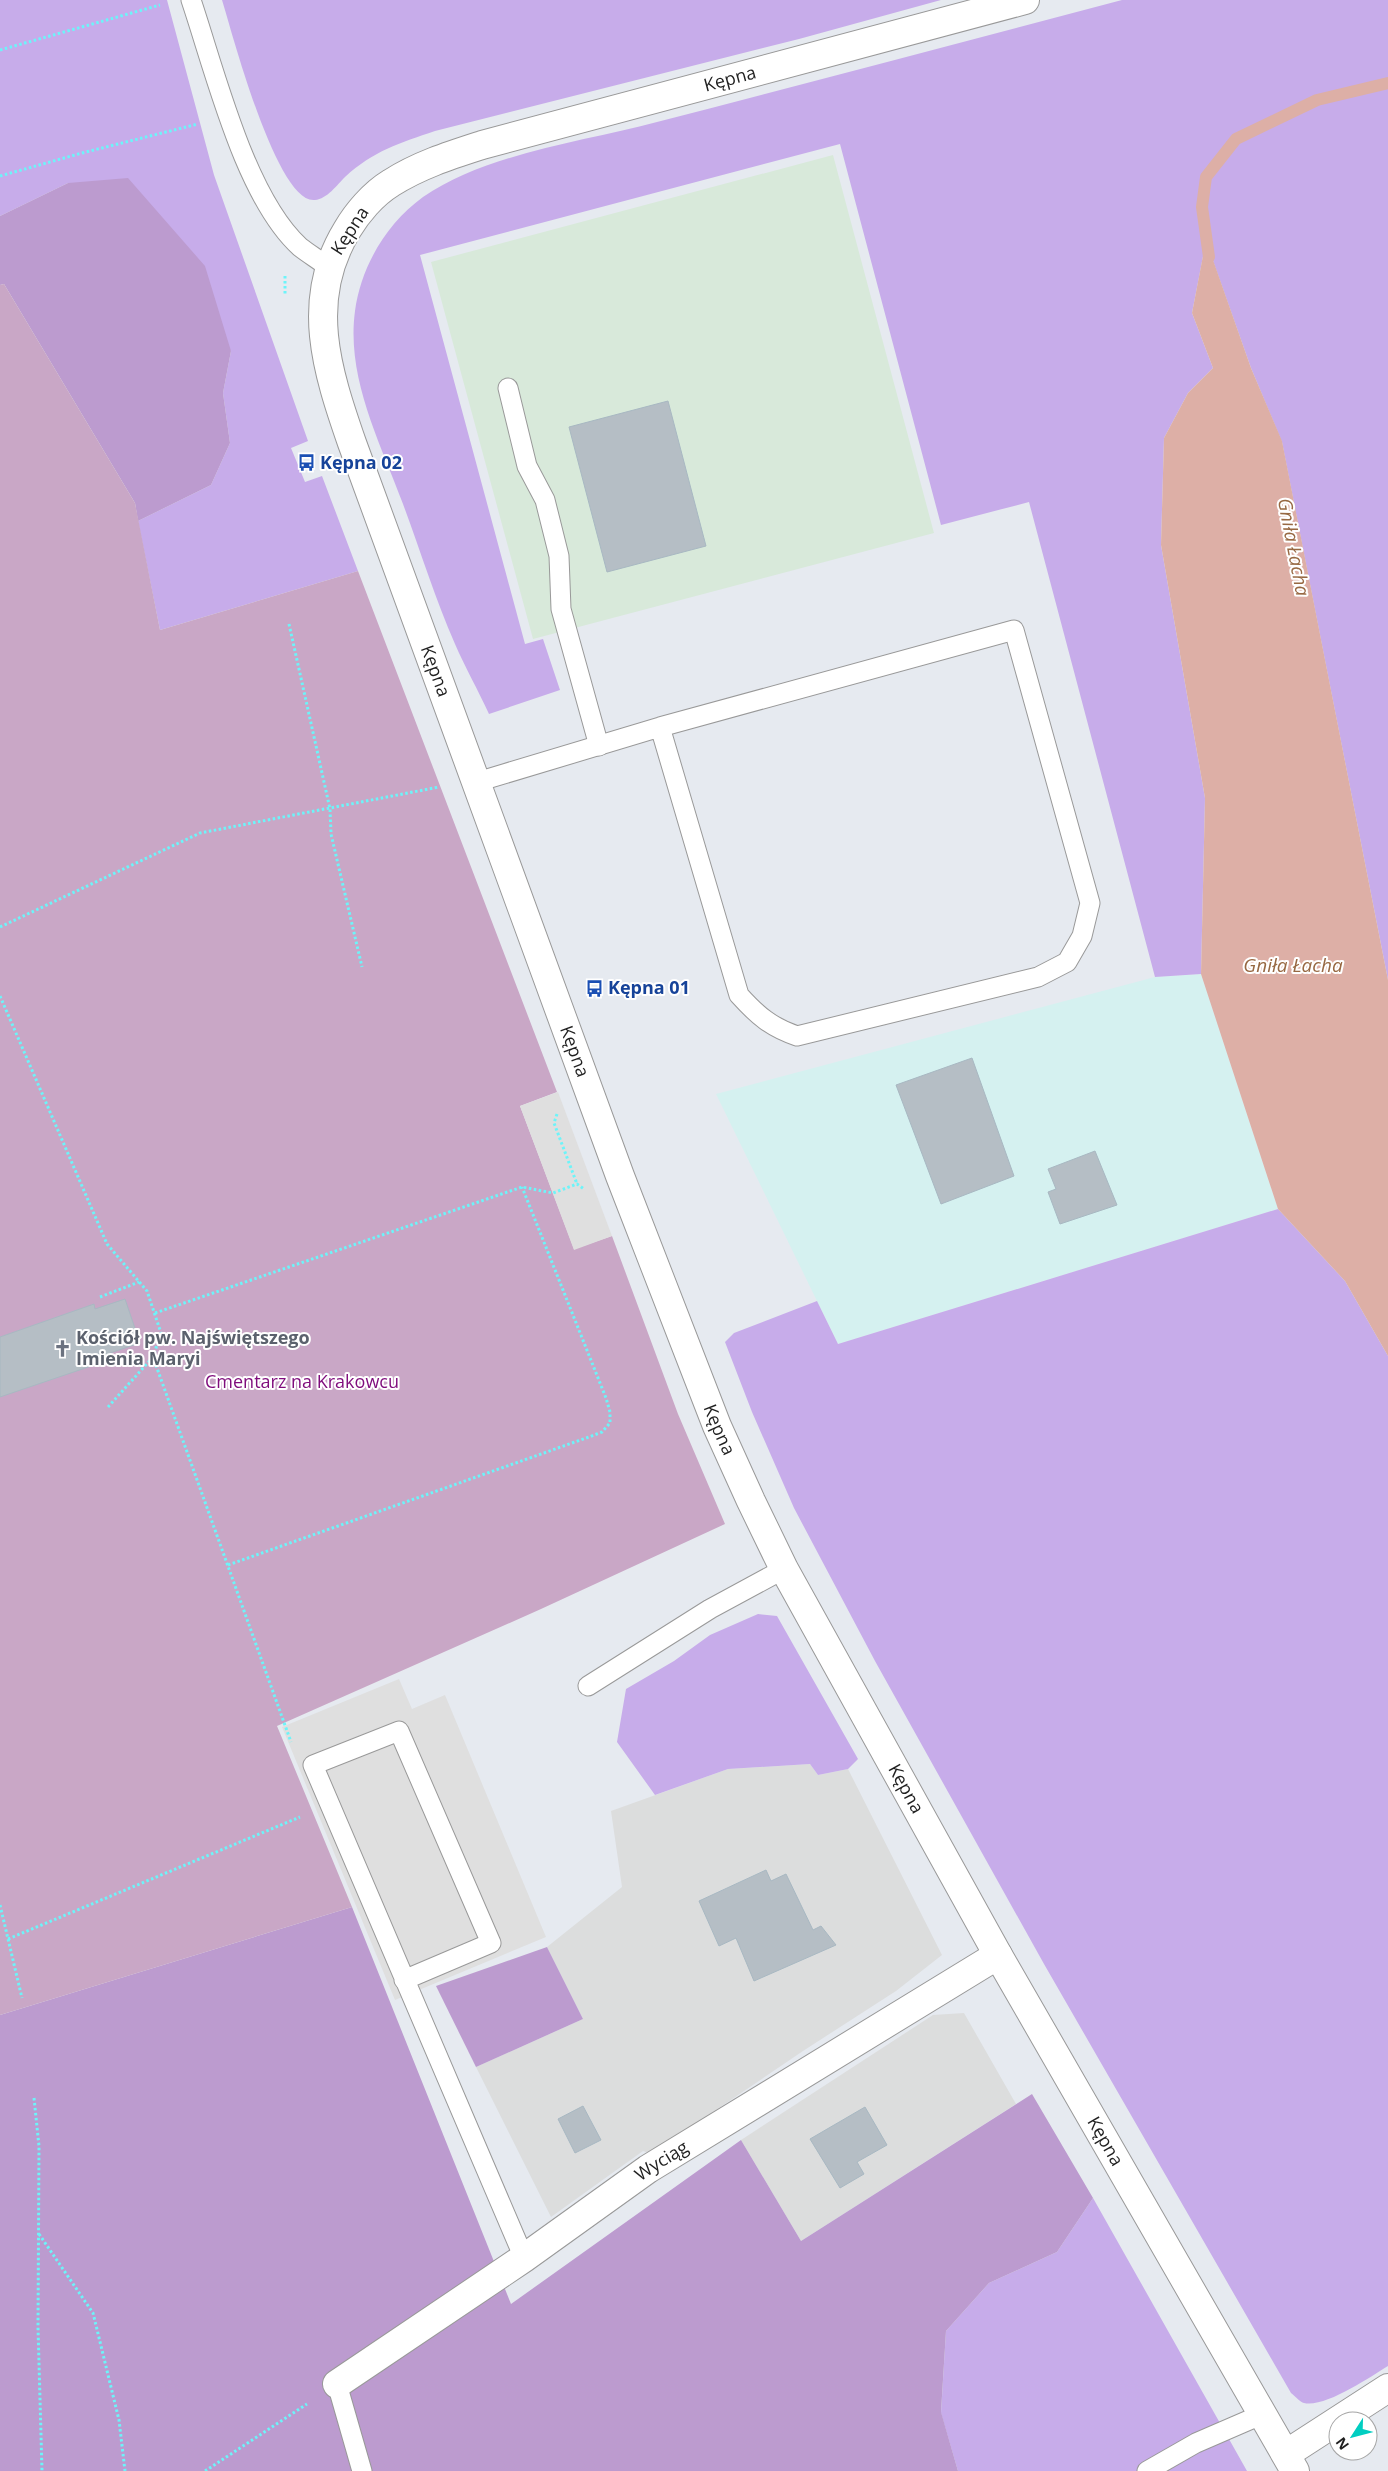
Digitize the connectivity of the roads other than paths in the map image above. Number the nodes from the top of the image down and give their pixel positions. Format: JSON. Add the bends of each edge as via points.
{"nodes":[{"id":1,"x":191,"y":0,"type":"edge"},
{"id":2,"x":1025,"y":0,"type":"edge"},
{"id":3,"x":328,"y":267,"type":"junction"},
{"id":4,"x":508,"y":388,"type":"dead end"},
{"id":5,"x":660,"y":728,"type":"junction"},
{"id":6,"x":599,"y":746,"type":"junction"},
{"id":7,"x":477,"y":782,"type":"junction"},
{"id":8,"x":784,"y":1569,"type":"junction"},
{"id":9,"x":588,"y":1686,"type":"dead end"},
{"id":10,"x":998,"y":1955,"type":"junction"},
{"id":11,"x":404,"y":1980,"type":"junction"},
{"id":12,"x":524,"y":2258,"type":"junction"},
{"id":13,"x":337,"y":2384,"type":"joint"},
{"id":14,"x":1388,"y":2388,"type":"edge"},
{"id":15,"x":1263,"y":2414,"type":"junction"},
{"id":16,"x":1291,"y":2463,"type":"edge"},
{"id":17,"x":362,"y":2471,"type":"edge"},
{"id":18,"x":1147,"y":2471,"type":"edge"}],
"edges":[{"from":1,"to":3,"type":"lane","via":[[243,154],[276,218],[300,246]]},
{"from":2,"to":3,"type":"street","name":"Kępna","via":[[445,157],[390,184],[370,200],[352,222]]},
{"from":3,"to":7,"type":"street","name":"Kępna","via":[[322,323],[336,396]]},
{"from":4,"to":6,"type":"lane","via":[[527,466],[545,500],[559,556],[560,608]]},
{"from":5,"to":5,"type":"lane","via":[[1014,630],[1090,903],[1082,936],[1067,962],[1038,977],[798,1036],[776,1029],[738,995]]},
{"from":5,"to":6,"type":"lane"},
{"from":6,"to":7,"type":"lane"},
{"from":7,"to":8,"type":"street","name":"Kępna","via":[[620,1176],[687,1350],[717,1426]]},
{"from":8,"to":9,"type":"lane","via":[[710,1609]]},
{"from":8,"to":10,"type":"street","name":"Kępna"},
{"from":10,"to":12,"type":"street","name":"Wyciąg","via":[[648,2169]]},
{"from":10,"to":15,"type":"street","name":"Kępna"},
{"from":11,"to":11,"type":"lane","via":[[313,1765],[399,1731],[491,1943]]},
{"from":11,"to":12,"type":"lane"},
{"from":12,"to":13,"type":"street","name":"Wyciąg"},
{"from":13,"to":17,"type":"lane"},
{"from":14,"to":16,"type":"street"},
{"from":15,"to":16,"type":"street","name":"Kępna"},
{"from":15,"to":18,"type":"lane","via":[[1196,2443]]}]}
